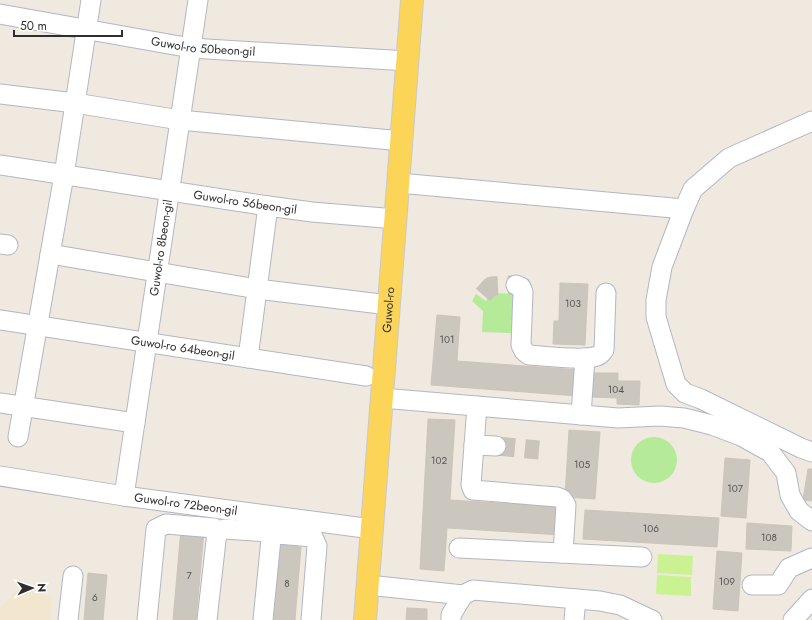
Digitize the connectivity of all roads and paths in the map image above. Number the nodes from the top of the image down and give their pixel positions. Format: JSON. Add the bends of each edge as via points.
{"nodes":[{"id":1,"x":91,"y":0,"type":"edge"},
{"id":2,"x":198,"y":0,"type":"edge"},
{"id":3,"x":412,"y":0,"type":"edge"},
{"id":4,"x":0,"y":14,"type":"edge"},
{"id":5,"x":86,"y":30,"type":"junction"},
{"id":6,"x":191,"y":48,"type":"junction"},
{"id":7,"x":408,"y":61,"type":"junction"},
{"id":8,"x":0,"y":94,"type":"edge"},
{"id":9,"x":75,"y":103,"type":"junction"},
{"id":10,"x":180,"y":120,"type":"junction"},
{"id":11,"x":812,"y":121,"type":"edge"},
{"id":12,"x":402,"y":141,"type":"junction"},
{"id":13,"x":0,"y":165,"type":"edge"},
{"id":14,"x":64,"y":175,"type":"junction"},
{"id":15,"x":399,"y":183,"type":"junction"},
{"id":16,"x":169,"y":192,"type":"junction"},
{"id":17,"x":268,"y":206,"type":"junction"},
{"id":18,"x":684,"y":209,"type":"junction"},
{"id":19,"x":396,"y":219,"type":"junction"},
{"id":20,"x":50,"y":254,"type":"junction"},
{"id":21,"x":157,"y":272,"type":"junction"},
{"id":22,"x":516,"y":285,"type":"dead end"},
{"id":23,"x":257,"y":289,"type":"junction"},
{"id":24,"x":606,"y":293,"type":"dead end"},
{"id":25,"x":389,"y":305,"type":"junction"},
{"id":26,"x":0,"y":320,"type":"edge"},
{"id":27,"x":37,"y":326,"type":"junction"},
{"id":28,"x":147,"y":342,"type":"junction"},
{"id":29,"x":248,"y":358,"type":"junction"},
{"id":30,"x":585,"y":358,"type":"junction"},
{"id":31,"x":366,"y":376,"type":"dead end"},
{"id":32,"x":382,"y":398,"type":"junction"},
{"id":33,"x":0,"y":403,"type":"edge"},
{"id":34,"x":477,"y":406,"type":"junction"},
{"id":35,"x":23,"y":407,"type":"junction"},
{"id":36,"x":581,"y":415,"type":"junction"},
{"id":37,"x":135,"y":423,"type":"junction"},
{"id":38,"x":18,"y":437,"type":"dead end"},
{"id":39,"x":474,"y":445,"type":"junction"},
{"id":40,"x":496,"y":446,"type":"tunnel mouth"},
{"id":41,"x":812,"y":452,"type":"edge"},
{"id":42,"x":786,"y":473,"type":"junction"},
{"id":43,"x":0,"y":476,"type":"edge"},
{"id":44,"x":124,"y":496,"type":"junction"},
{"id":45,"x":812,"y":521,"type":"edge"},
{"id":46,"x":372,"y":529,"type":"junction"},
{"id":47,"x":217,"y":532,"type":"junction"},
{"id":48,"x":271,"y":539,"type":"junction"},
{"id":49,"x":459,"y":548,"type":"dead end"},
{"id":50,"x":563,"y":553,"type":"junction"},
{"id":51,"x":642,"y":557,"type":"dead end"},
{"id":52,"x":812,"y":558,"type":"edge"},
{"id":53,"x":73,"y":576,"type":"dead end"},
{"id":54,"x":368,"y":585,"type":"junction"},
{"id":55,"x":752,"y":585,"type":"dead end"},
{"id":56,"x":464,"y":595,"type":"junction"},
{"id":57,"x":576,"y":599,"type":"junction"},
{"id":58,"x":812,"y":599,"type":"edge"},
{"id":59,"x":68,"y":620,"type":"edge"},
{"id":60,"x":147,"y":620,"type":"edge"},
{"id":61,"x":207,"y":620,"type":"edge"},
{"id":62,"x":263,"y":620,"type":"edge"},
{"id":63,"x":311,"y":620,"type":"edge"},
{"id":64,"x":366,"y":620,"type":"edge"},
{"id":65,"x":450,"y":620,"type":"edge"},
{"id":66,"x":574,"y":620,"type":"edge"},
{"id":67,"x":652,"y":620,"type":"edge"},
{"id":68,"x":793,"y":620,"type":"edge"}],
"edges":[{"from":1,"to":5,"type":"street"},
{"from":2,"to":6,"type":"street","name":"Guwol-ro 8beon-gil"},
{"from":3,"to":7,"type":"main road","name":"Guwol-ro"},
{"from":4,"to":5,"type":"street","name":"Guwol-ro 50beon-gil"},
{"from":5,"to":6,"type":"street","name":"Guwol-ro 50beon-gil"},
{"from":5,"to":9,"type":"street"},
{"from":6,"to":7,"type":"street","name":"Guwol-ro 50beon-gil"},
{"from":6,"to":10,"type":"street","name":"Guwol-ro 8beon-gil"},
{"from":7,"to":12,"type":"main road","name":"Guwol-ro"},
{"from":8,"to":9,"type":"street"},
{"from":9,"to":10,"type":"street"},
{"from":9,"to":14,"type":"street"},
{"from":10,"to":12,"type":"street"},
{"from":10,"to":16,"type":"street","name":"Guwol-ro 8beon-gil"},
{"from":11,"to":18,"type":"street","via":[[729,158],[693,189]]},
{"from":12,"to":15,"type":"main road","name":"Guwol-ro"},
{"from":13,"to":14,"type":"street","name":"Guwol-ro 56beon-gil"},
{"from":14,"to":16,"type":"street","name":"Guwol-ro 56beon-gil"},
{"from":14,"to":20,"type":"street"},
{"from":15,"to":18,"type":"street"},
{"from":15,"to":19,"type":"main road","name":"Guwol-ro"},
{"from":16,"to":17,"type":"street","name":"Guwol-ro 56beon-gil"},
{"from":16,"to":21,"type":"street","name":"Guwol-ro 8beon-gil"},
{"from":17,"to":19,"type":"street","name":"Guwol-ro 56beon-gil"},
{"from":17,"to":23,"type":"street"},
{"from":18,"to":41,"type":"street","via":[[662,267],[656,300],[656,317],[676,384],[684,393]]},
{"from":19,"to":25,"type":"main road","name":"Guwol-ro"},
{"from":20,"to":21,"type":"street"},
{"from":20,"to":27,"type":"street"},
{"from":21,"to":23,"type":"street"},
{"from":21,"to":28,"type":"street","name":"Guwol-ro 8beon-gil"},
{"from":22,"to":30,"type":"street","via":[[521,287],[523,292],[521,345],[524,351],[529,355]]},
{"from":23,"to":25,"type":"street"},
{"from":23,"to":29,"type":"street"},
{"from":24,"to":30,"type":"street","via":[[604,350],[597,357]]},
{"from":25,"to":32,"type":"main road","name":"Guwol-ro"},
{"from":26,"to":27,"type":"street","name":"Guwol-ro 64beon-gil"},
{"from":27,"to":28,"type":"street","name":"Guwol-ro 64beon-gil"},
{"from":27,"to":35,"type":"street"},
{"from":28,"to":29,"type":"street","name":"Guwol-ro 64beon-gil"},
{"from":28,"to":37,"type":"street","name":"Guwol-ro 8beon-gil"},
{"from":29,"to":31,"type":"street","name":"Guwol-ro 64beon-gil"},
{"from":30,"to":36,"type":"street"},
{"from":32,"to":34,"type":"street"},
{"from":32,"to":46,"type":"main road","name":"Guwol-ro"},
{"from":33,"to":35,"type":"street"},
{"from":34,"to":36,"type":"street"},
{"from":34,"to":39,"type":"street"},
{"from":35,"to":37,"type":"street"},
{"from":35,"to":38,"type":"street"},
{"from":36,"to":42,"type":"street","via":[[618,418],[660,416],[684,418],[712,425],[741,436],[770,452]]},
{"from":37,"to":44,"type":"street","name":"Guwol-ro 8beon-gil"},
{"from":39,"to":40,"type":"street"},
{"from":39,"to":50,"type":"street","via":[[471,485],[473,490],[562,499],[566,505]]},
{"from":41,"to":42,"type":"street"},
{"from":42,"to":45,"type":"street","via":[[790,495],[799,511]]},
{"from":43,"to":44,"type":"street","name":"Guwol-ro 72beon-gil"},
{"from":44,"to":46,"type":"street","name":"Guwol-ro 72beon-gil"},
{"from":46,"to":54,"type":"main road","name":"Guwol-ro"},
{"from":47,"to":48,"type":"street","via":[[225,529],[267,532]]},
{"from":47,"to":60,"type":"street","via":[[214,528],[166,524],[156,529]]},
{"from":47,"to":61,"type":"street"},
{"from":48,"to":62,"type":"street"},
{"from":48,"to":63,"type":"street","via":[[277,534],[313,537],[317,546]]},
{"from":49,"to":50,"type":"street"},
{"from":50,"to":51,"type":"street"},
{"from":52,"to":55,"type":"street","via":[[789,568],[778,584]]},
{"from":53,"to":59,"type":"street"},
{"from":54,"to":56,"type":"street"},
{"from":54,"to":64,"type":"main road","name":"Guwol-ro"},
{"from":56,"to":57,"type":"street","via":[[473,590]]},
{"from":56,"to":65,"type":"street"},
{"from":57,"to":66,"type":"street"},
{"from":57,"to":67,"type":"street","via":[[620,605]]},
{"from":58,"to":68,"type":"street"}]}
